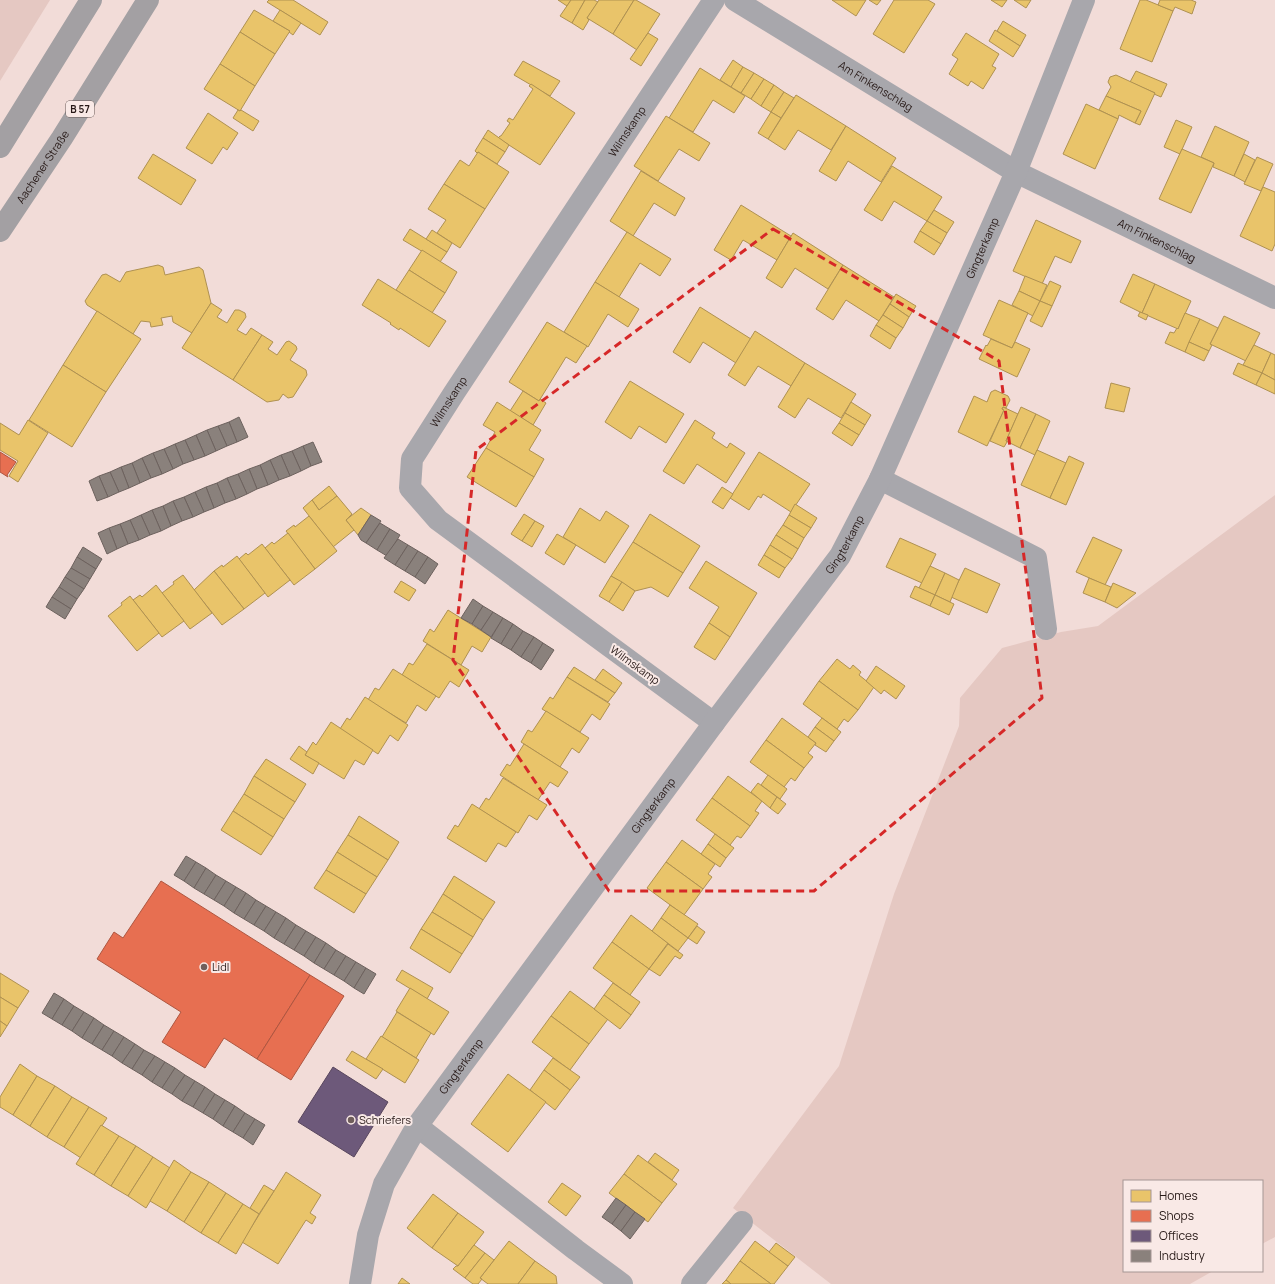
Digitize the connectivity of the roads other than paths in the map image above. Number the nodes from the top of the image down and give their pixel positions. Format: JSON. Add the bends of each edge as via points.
{"nodes":[{"id":1,"x":91,"y":0,"type":"edge"},
{"id":2,"x":148,"y":0,"type":"edge"},
{"id":3,"x":714,"y":0,"type":"edge"},
{"id":4,"x":735,"y":0,"type":"edge"},
{"id":5,"x":1084,"y":0,"type":"edge"},
{"id":6,"x":0,"y":147,"type":"edge"},
{"id":7,"x":1016,"y":172,"type":"junction"},
{"id":8,"x":3,"y":219,"type":"edge"},
{"id":9,"x":1275,"y":298,"type":"edge"},
{"id":10,"x":880,"y":479,"type":"junction"},
{"id":11,"x":1046,"y":629,"type":"dead end"},
{"id":12,"x":714,"y":723,"type":"junction"},
{"id":13,"x":417,"y":1126,"type":"junction"},
{"id":14,"x":742,"y":1222,"type":"dead end"},
{"id":15,"x":360,"y":1284,"type":"edge"},
{"id":16,"x":622,"y":1284,"type":"edge"},
{"id":17,"x":692,"y":1284,"type":"edge"}],
"edges":[{"from":1,"to":6,"type":"main road"},
{"from":2,"to":8,"type":"main road","name":"Aachener Straße","number":"B 57","via":[[62,138]]},
{"from":3,"to":12,"type":"street","name":"Wilmskamp","via":[[412,460],[410,488],[438,520]]},
{"from":4,"to":7,"type":"street","name":"Am Finkenschlag"},
{"from":5,"to":7,"type":"street"},
{"from":7,"to":9,"type":"street","name":"Am Finkenschlag"},
{"from":7,"to":10,"type":"street","name":"Gingterkamp"},
{"from":10,"to":11,"type":"street","via":[[1036,558]]},
{"from":10,"to":12,"type":"street","name":"Gingterkamp","via":[[840,556]]},
{"from":12,"to":13,"type":"street","name":"Gingterkamp"},
{"from":13,"to":15,"type":"street","name":"Gingterkamp","via":[[384,1184],[368,1235]]},
{"from":13,"to":16,"type":"street"},
{"from":14,"to":17,"type":"street"}]}
